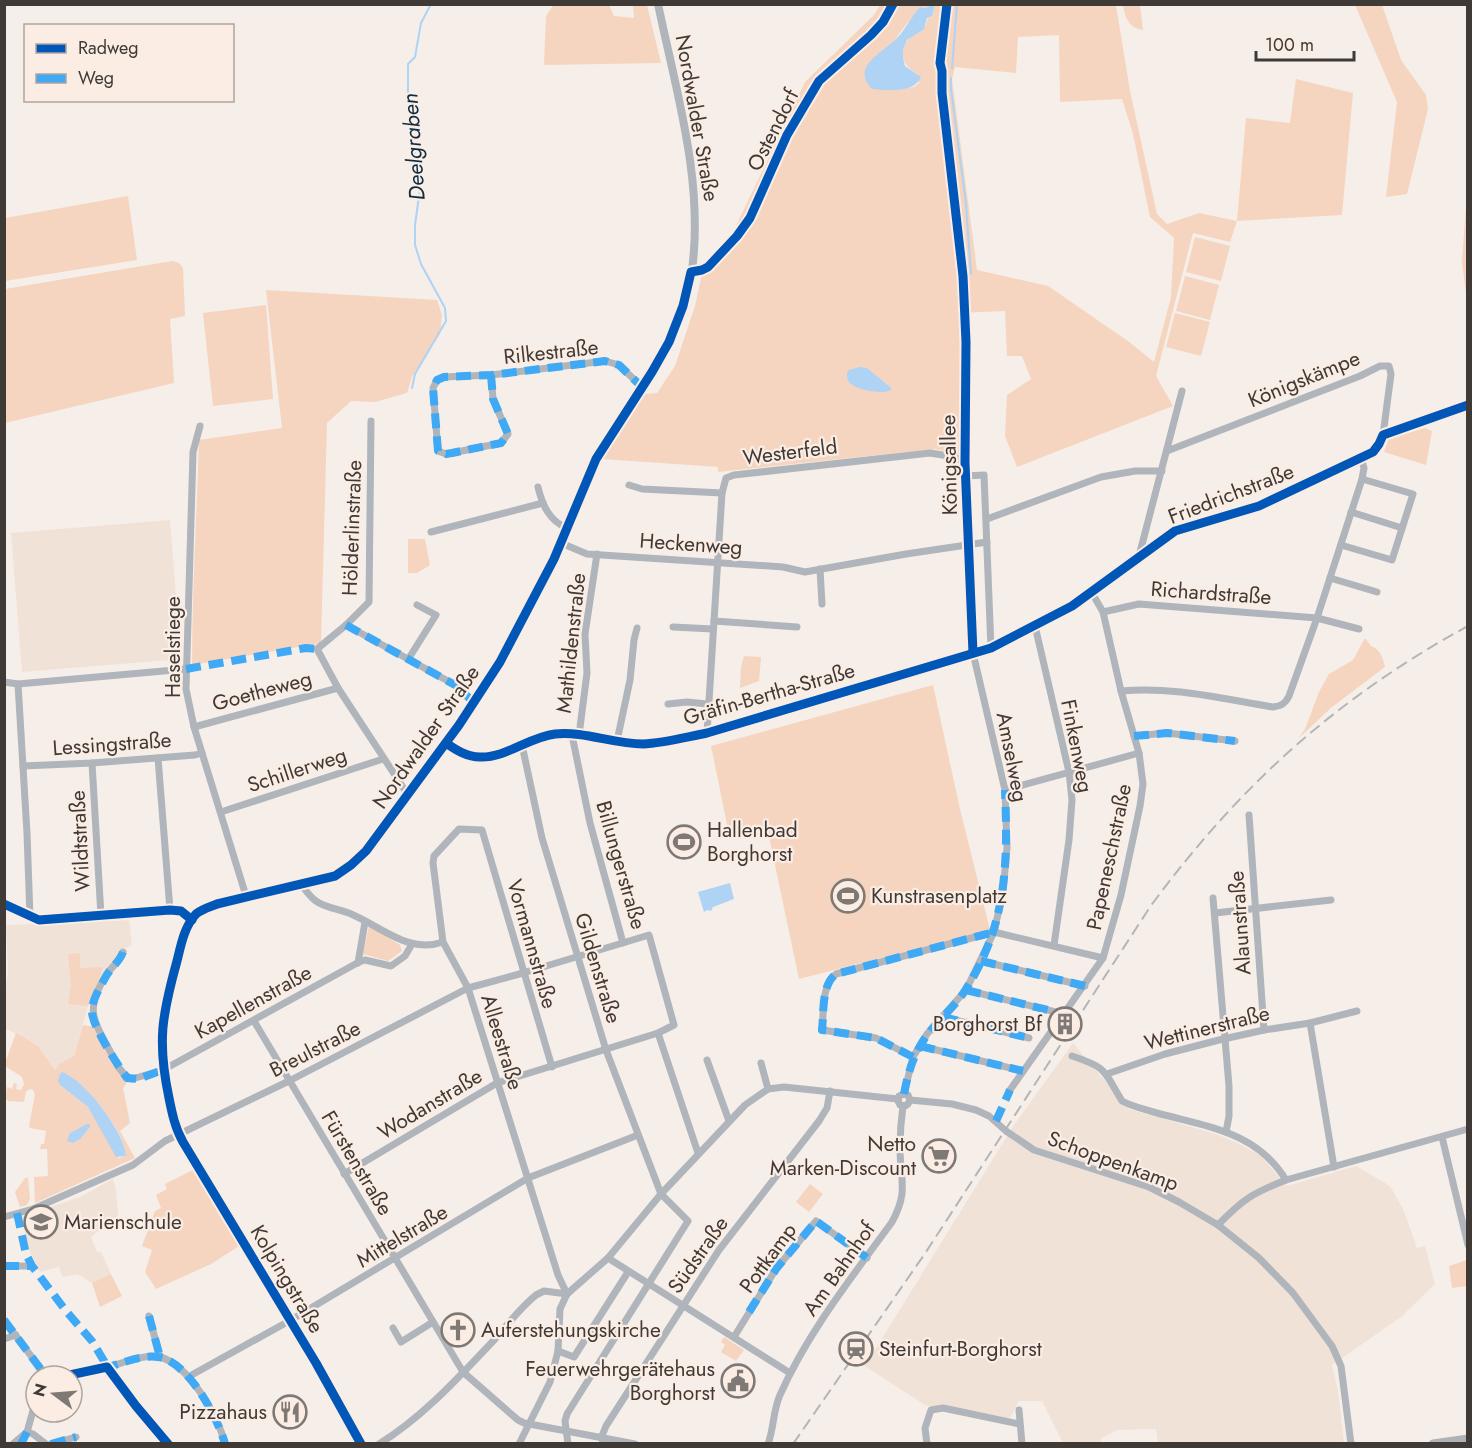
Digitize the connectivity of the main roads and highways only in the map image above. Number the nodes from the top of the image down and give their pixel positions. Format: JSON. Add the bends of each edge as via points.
{"nodes":[{"id":1,"x":1467,"y":1439,"type":"edge"},
{"id":2,"x":1433,"y":1443,"type":"edge"}],
"edges":[{"from":1,"to":2,"type":"main road"}]}
